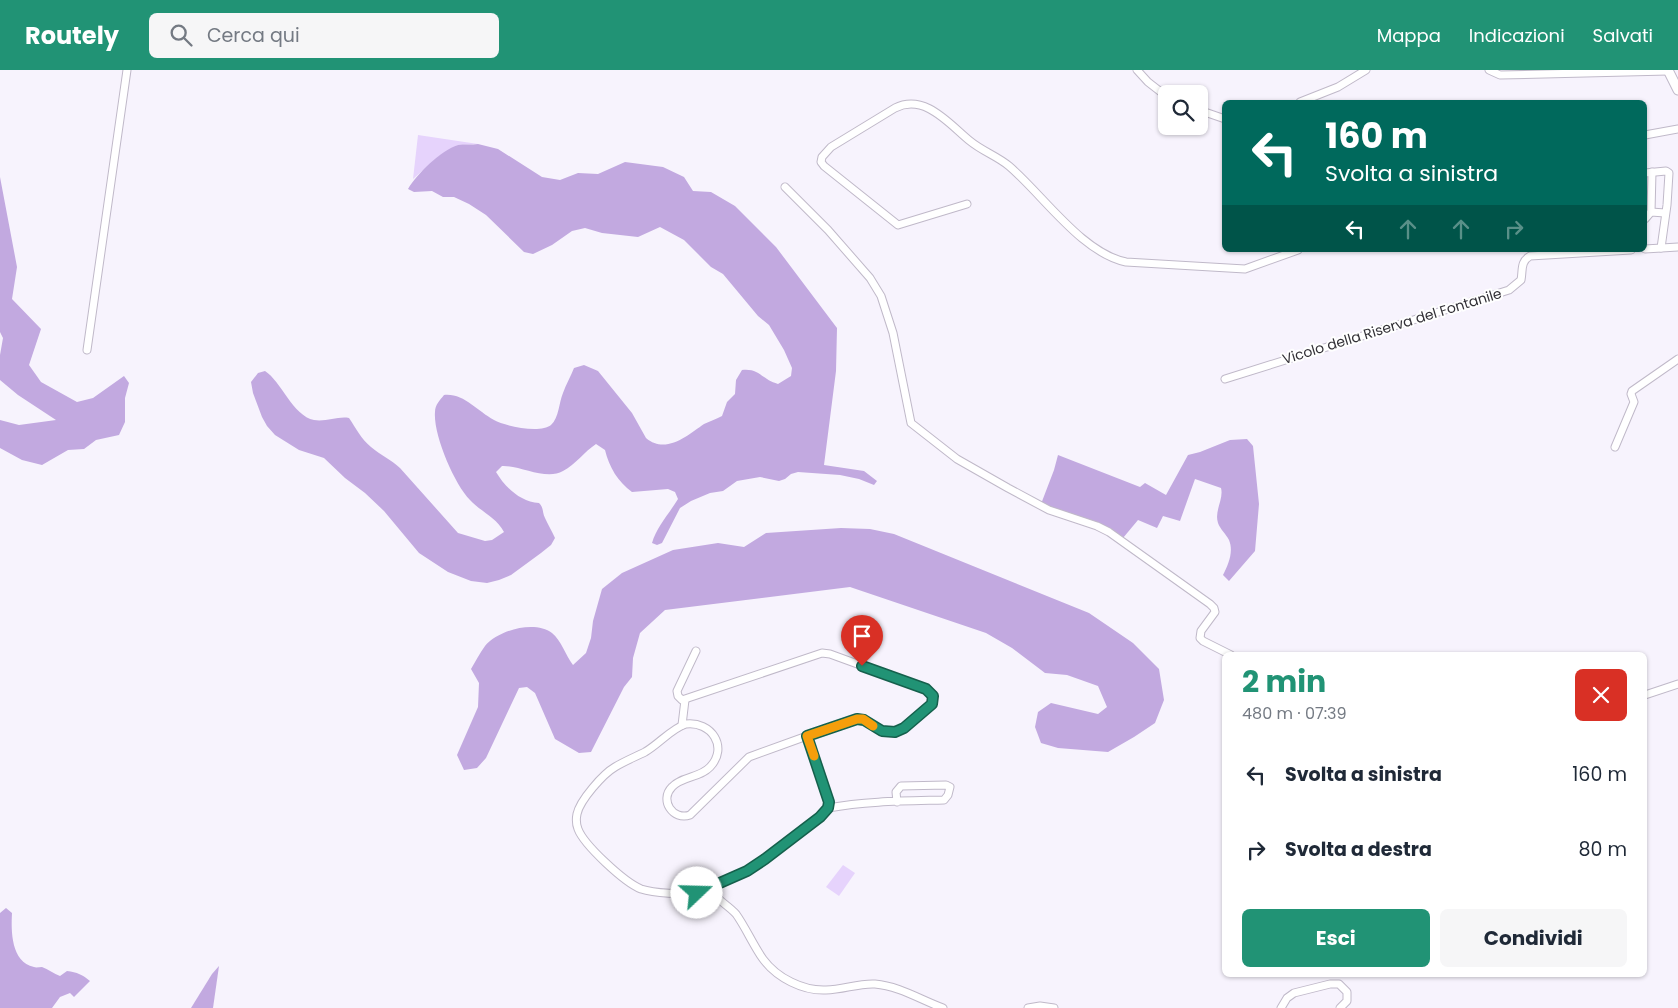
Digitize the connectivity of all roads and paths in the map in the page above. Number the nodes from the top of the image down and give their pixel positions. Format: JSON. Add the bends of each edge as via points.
{"nodes":[{"id":1,"x":127,"y":70,"type":"edge"},
{"id":2,"x":1137,"y":70,"type":"edge"},
{"id":3,"x":1366,"y":70,"type":"edge"},
{"id":4,"x":1489,"y":70,"type":"edge"},
{"id":5,"x":1668,"y":70,"type":"edge"},
{"id":6,"x":1158,"y":90,"type":"edge"},
{"id":7,"x":1678,"y":90,"type":"edge"},
{"id":8,"x":1305,"y":100,"type":"edge"},
{"id":9,"x":1208,"y":113,"type":"edge"},
{"id":10,"x":1222,"y":118,"type":"edge"},
{"id":11,"x":1678,"y":129,"type":"edge"},
{"id":12,"x":1647,"y":134,"type":"edge"},
{"id":13,"x":1648,"y":172,"type":"edge"},
{"id":14,"x":785,"y":188,"type":"dead end"},
{"id":15,"x":967,"y":204,"type":"dead end"},
{"id":16,"x":1651,"y":212,"type":"junction"},
{"id":17,"x":1665,"y":213,"type":"junction"},
{"id":18,"x":1647,"y":217,"type":"edge"},
{"id":19,"x":1678,"y":247,"type":"edge"},
{"id":20,"x":1660,"y":248,"type":"junction"},
{"id":21,"x":1647,"y":249,"type":"edge"},
{"id":22,"x":1292,"y":252,"type":"edge"},
{"id":23,"x":1592,"y":252,"type":"edge"},
{"id":24,"x":87,"y":350,"type":"dead end"},
{"id":25,"x":1678,"y":359,"type":"edge"},
{"id":26,"x":1225,"y":379,"type":"dead end"},
{"id":27,"x":1615,"y":447,"type":"dead end"},
{"id":28,"x":696,"y":651,"type":"dead end"},
{"id":29,"x":1224,"y":652,"type":"edge"},
{"id":30,"x":1678,"y":684,"type":"edge"},
{"id":31,"x":1647,"y":694,"type":"edge"},
{"id":32,"x":684,"y":700,"type":"junction"},
{"id":33,"x":682,"y":725,"type":"junction"},
{"id":34,"x":807,"y":736,"type":"junction"},
{"id":35,"x":898,"y":802,"type":"junction"},
{"id":36,"x":828,"y":808,"type":"junction"},
{"id":37,"x":711,"y":888,"type":"junction"},
{"id":38,"x":943,"y":1008,"type":"edge"},
{"id":39,"x":1028,"y":1008,"type":"edge"},
{"id":40,"x":1054,"y":1008,"type":"edge"},
{"id":41,"x":1281,"y":1008,"type":"edge"},
{"id":42,"x":1340,"y":1008,"type":"edge"}],
"edges":[{"from":1,"to":24,"type":"street"},
{"from":2,"to":6,"type":"street"},
{"from":3,"to":8,"type":"street","via":[[1338,87]]},
{"from":4,"to":5,"type":"street","via":[[1500,75]]},
{"from":5,"to":7,"type":"main road"},
{"from":9,"to":10,"type":"street"},
{"from":11,"to":12,"type":"street"},
{"from":13,"to":16,"type":"street"},
{"from":13,"to":17,"type":"street","via":[[1669,173]]},
{"from":14,"to":29,"type":"street","via":[[828,230],[882,296],[911,423],[957,459],[1016,492],[1049,510],[1109,532],[1210,604],[1215,612],[1200,632],[1200,638]]},
{"from":15,"to":22,"type":"street","via":[[899,225],[824,166],[822,157],[831,147],[895,108],[914,103],[938,114],[973,143],[1007,164],[1083,238],[1110,257],[1126,262],[1244,269]]},
{"from":16,"to":17,"type":"street"},
{"from":16,"to":18,"type":"street"},
{"from":17,"to":20,"type":"street"},
{"from":19,"to":20,"type":"street"},
{"from":20,"to":21,"type":"street"},
{"from":23,"to":26,"type":"street","name":"Vicolo della Riserva del Fontanile","via":[[1530,256],[1523,264],[1521,280],[1509,290]]},
{"from":25,"to":27,"type":"street","via":[[1632,391],[1634,402]]},
{"from":28,"to":32,"type":"street","via":[[677,692],[678,697]]},
{"from":30,"to":31,"type":"street"},
{"from":32,"to":33,"type":"street"},
{"from":32,"to":34,"type":"street","via":[[824,653],[926,689],[933,696],[928,708],[895,732],[882,731],[857,719]]},
{"from":33,"to":34,"type":"street","via":[[693,724],[708,729],[716,737],[718,748],[716,759],[707,770],[676,784],[669,791],[670,809],[683,816],[692,813],[749,757]]},
{"from":33,"to":37,"type":"street","via":[[656,745],[606,774],[579,807],[577,826],[601,858],[637,887],[682,894]]},
{"from":34,"to":36,"type":"street","via":[[829,802]]},
{"from":35,"to":35,"type":"street","via":[[944,800],[950,787],[901,786],[896,792]]},
{"from":35,"to":36,"type":"street"},
{"from":36,"to":37,"type":"street","via":[[765,859]]},
{"from":37,"to":38,"type":"street","via":[[714,896],[736,914],[762,959],[789,981],[822,990],[865,984],[884,985]]},
{"from":39,"to":40,"type":"street"},
{"from":41,"to":42,"type":"street","via":[[1294,994],[1334,983],[1347,992],[1347,1001]]}]}
